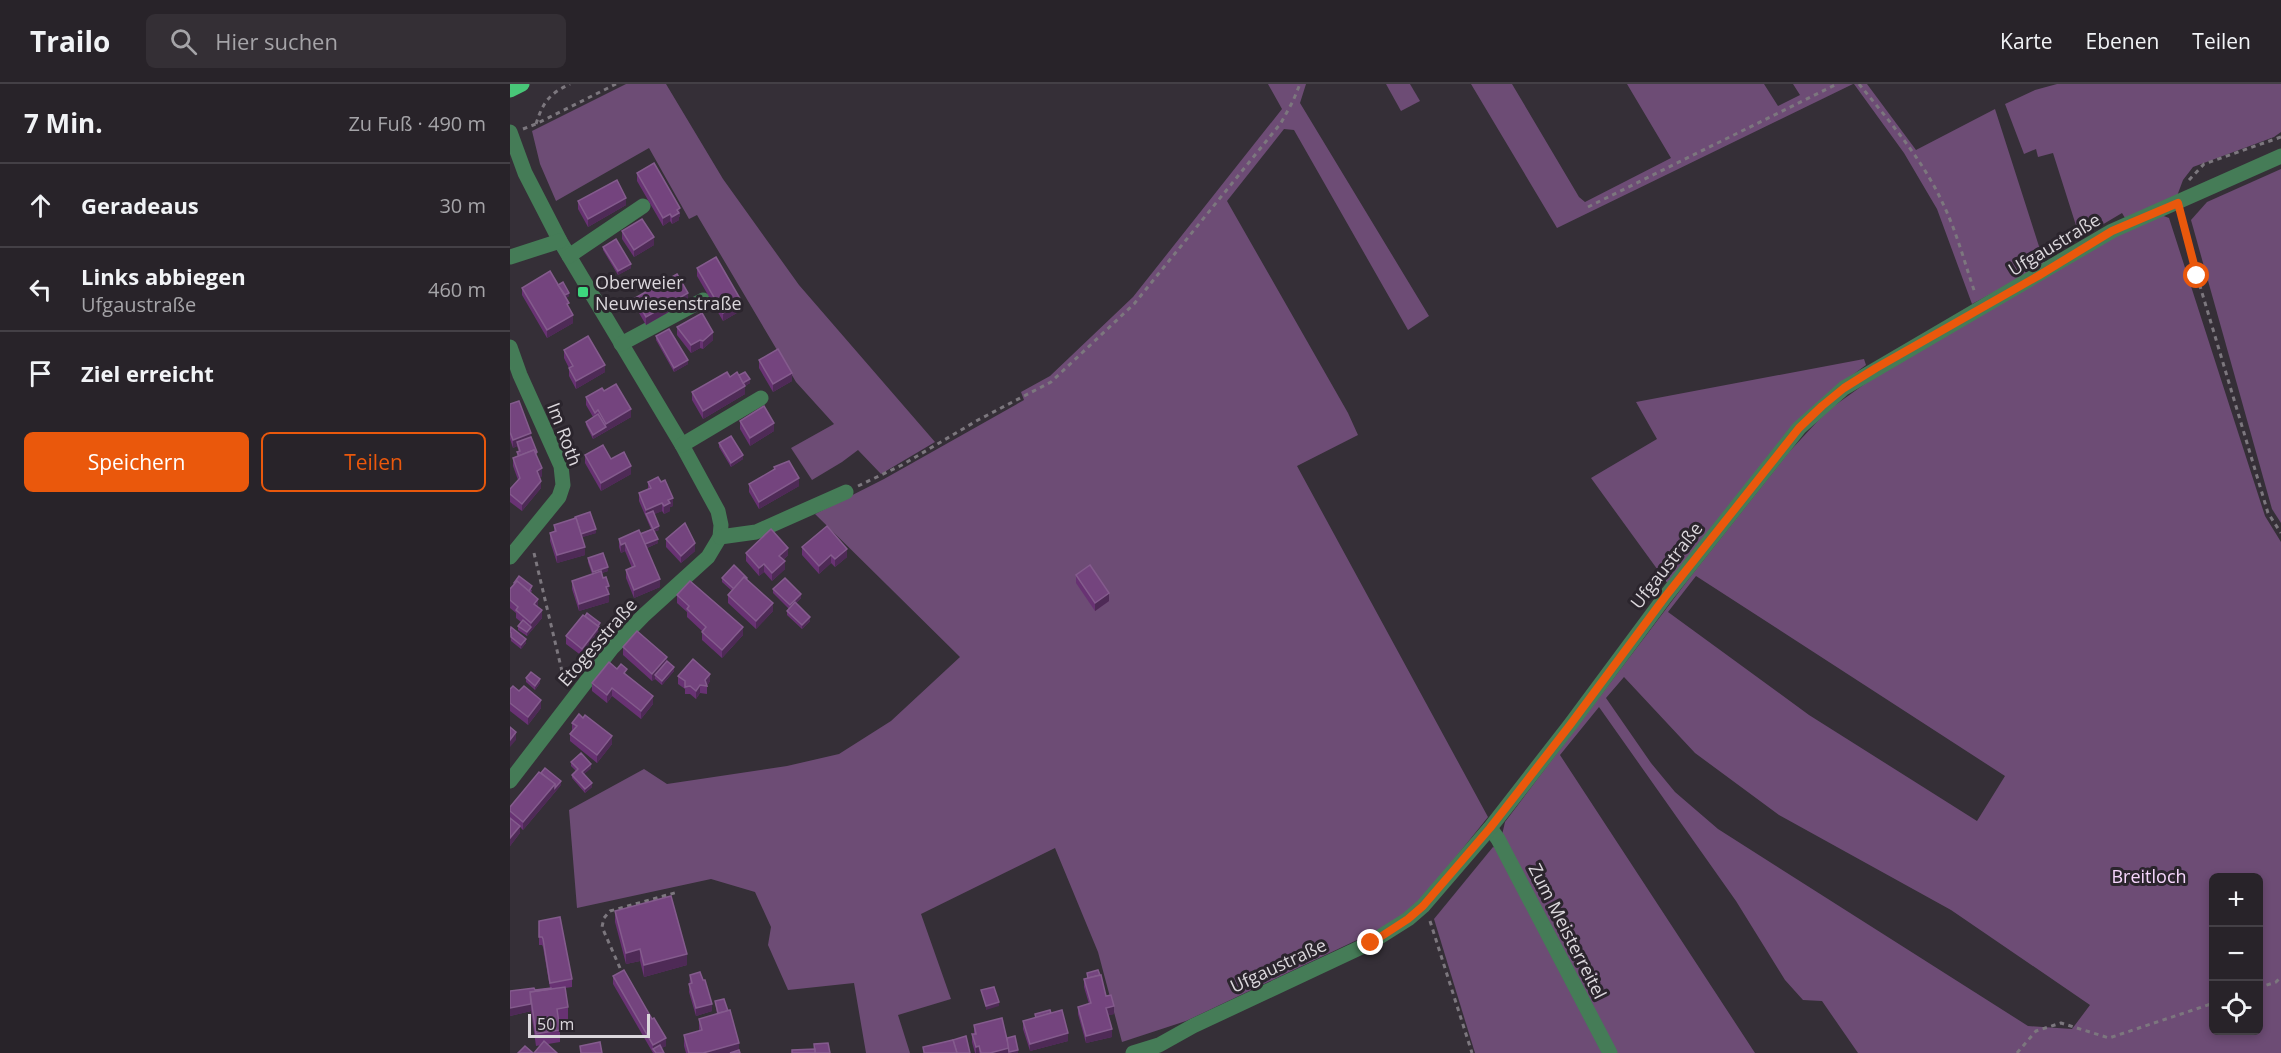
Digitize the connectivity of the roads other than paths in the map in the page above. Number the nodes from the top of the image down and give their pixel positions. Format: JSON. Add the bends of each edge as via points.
{"nodes":[{"id":1,"x":522,"y":84,"type":"edge"},
{"id":2,"x":510,"y":90,"type":"edge"},
{"id":3,"x":510,"y":132,"type":"edge"},
{"id":4,"x":2281,"y":156,"type":"edge"},
{"id":5,"x":643,"y":206,"type":"dead end"},
{"id":6,"x":561,"y":241,"type":"junction"},
{"id":7,"x":569,"y":256,"type":"junction"},
{"id":8,"x":510,"y":257,"type":"edge"},
{"id":9,"x":703,"y":300,"type":"dead end"},
{"id":10,"x":621,"y":344,"type":"junction"},
{"id":11,"x":510,"y":347,"type":"edge"},
{"id":12,"x":515,"y":379,"type":"edge"},
{"id":13,"x":761,"y":398,"type":"dead end"},
{"id":14,"x":682,"y":445,"type":"junction"},
{"id":15,"x":846,"y":492,"type":"road end"},
{"id":16,"x":720,"y":537,"type":"junction"},
{"id":17,"x":510,"y":557,"type":"edge"},
{"id":18,"x":510,"y":781,"type":"edge"},
{"id":19,"x":1490,"y":828,"type":"junction"},
{"id":20,"x":1133,"y":1053,"type":"edge"},
{"id":21,"x":1610,"y":1053,"type":"edge"}],
"edges":[{"from":1,"to":2,"type":"main road"},
{"from":3,"to":6,"type":"street","via":[[525,173]]},
{"from":4,"to":19,"type":"street","name":"Ufgaustraße","via":[[2112,231],[1844,388],[1799,428]]},
{"from":5,"to":7,"type":"street"},
{"from":6,"to":7,"type":"street"},
{"from":6,"to":8,"type":"street"},
{"from":7,"to":10,"type":"street"},
{"from":9,"to":10,"type":"street"},
{"from":10,"to":14,"type":"street"},
{"from":11,"to":12,"type":"street","name":"Im Roth"},
{"from":12,"to":17,"type":"street","name":"Im Roth","via":[[561,466],[562,485],[559,497]]},
{"from":13,"to":14,"type":"street"},
{"from":14,"to":16,"type":"street","via":[[718,511]]},
{"from":15,"to":16,"type":"street","via":[[756,532]]},
{"from":16,"to":18,"type":"street","name":"Etogesstraße","via":[[708,557],[612,648]]},
{"from":19,"to":20,"type":"street","name":"Ufgaustraße","via":[[1423,906],[1371,943],[1159,1045]]},
{"from":19,"to":21,"type":"street","name":"Zum Meisterreitel"}]}
